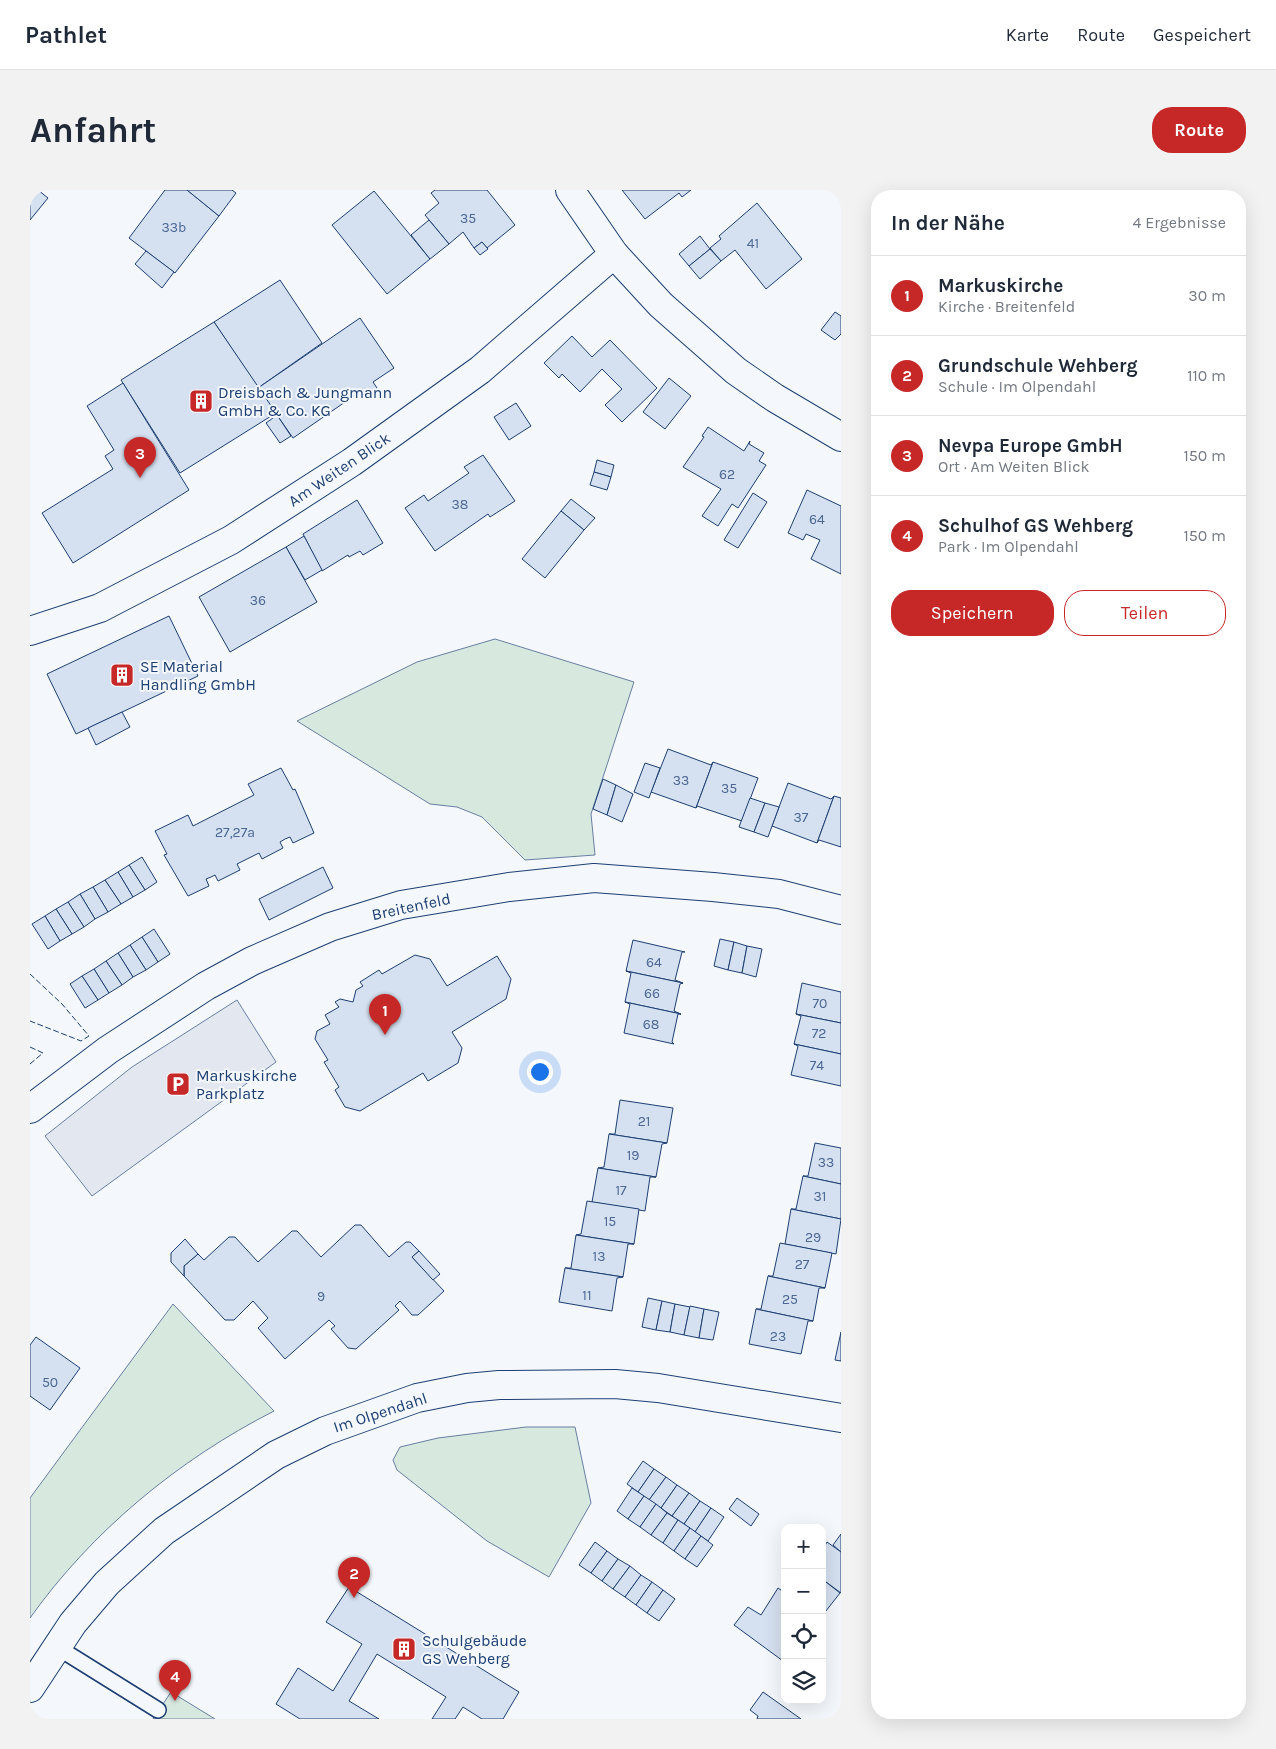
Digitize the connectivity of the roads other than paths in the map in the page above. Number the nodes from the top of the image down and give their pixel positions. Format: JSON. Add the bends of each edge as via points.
{"nodes":[{"id":1,"x":570,"y":190,"type":"edge"},
{"id":2,"x":614,"y":254,"type":"junction"},
{"id":3,"x":841,"y":437,"type":"edge"},
{"id":4,"x":30,"y":631,"type":"edge"},
{"id":5,"x":841,"y":910,"type":"edge"},
{"id":6,"x":30,"y":1109,"type":"edge"},
{"id":7,"x":841,"y":1418,"type":"edge"},
{"id":8,"x":57,"y":1647,"type":"junction"},
{"id":9,"x":30,"y":1688,"type":"edge"},
{"id":10,"x":158,"y":1710,"type":"dead end"}],
"edges":[{"from":1,"to":2,"type":"street"},
{"from":2,"to":3,"type":"street","via":[[661,305],[736,371]]},
{"from":2,"to":4,"type":"street","name":"Am Weiten Blick","via":[[480,370],[352,462],[231,540],[100,608]]},
{"from":5,"to":6,"type":"street","name":"Breitenfeld","via":[[779,894],[594,878],[509,887],[401,906],[330,927],[252,961],[206,986],[108,1050]]},
{"from":7,"to":8,"type":"street","name":"Im Olpendahl","via":[[615,1384],[499,1385],[417,1398],[306,1439],[276,1455],[164,1531],[107,1583]]},
{"from":8,"to":9,"type":"street","name":"Im Olpendahl"},
{"from":8,"to":10,"type":"lane"}]}
